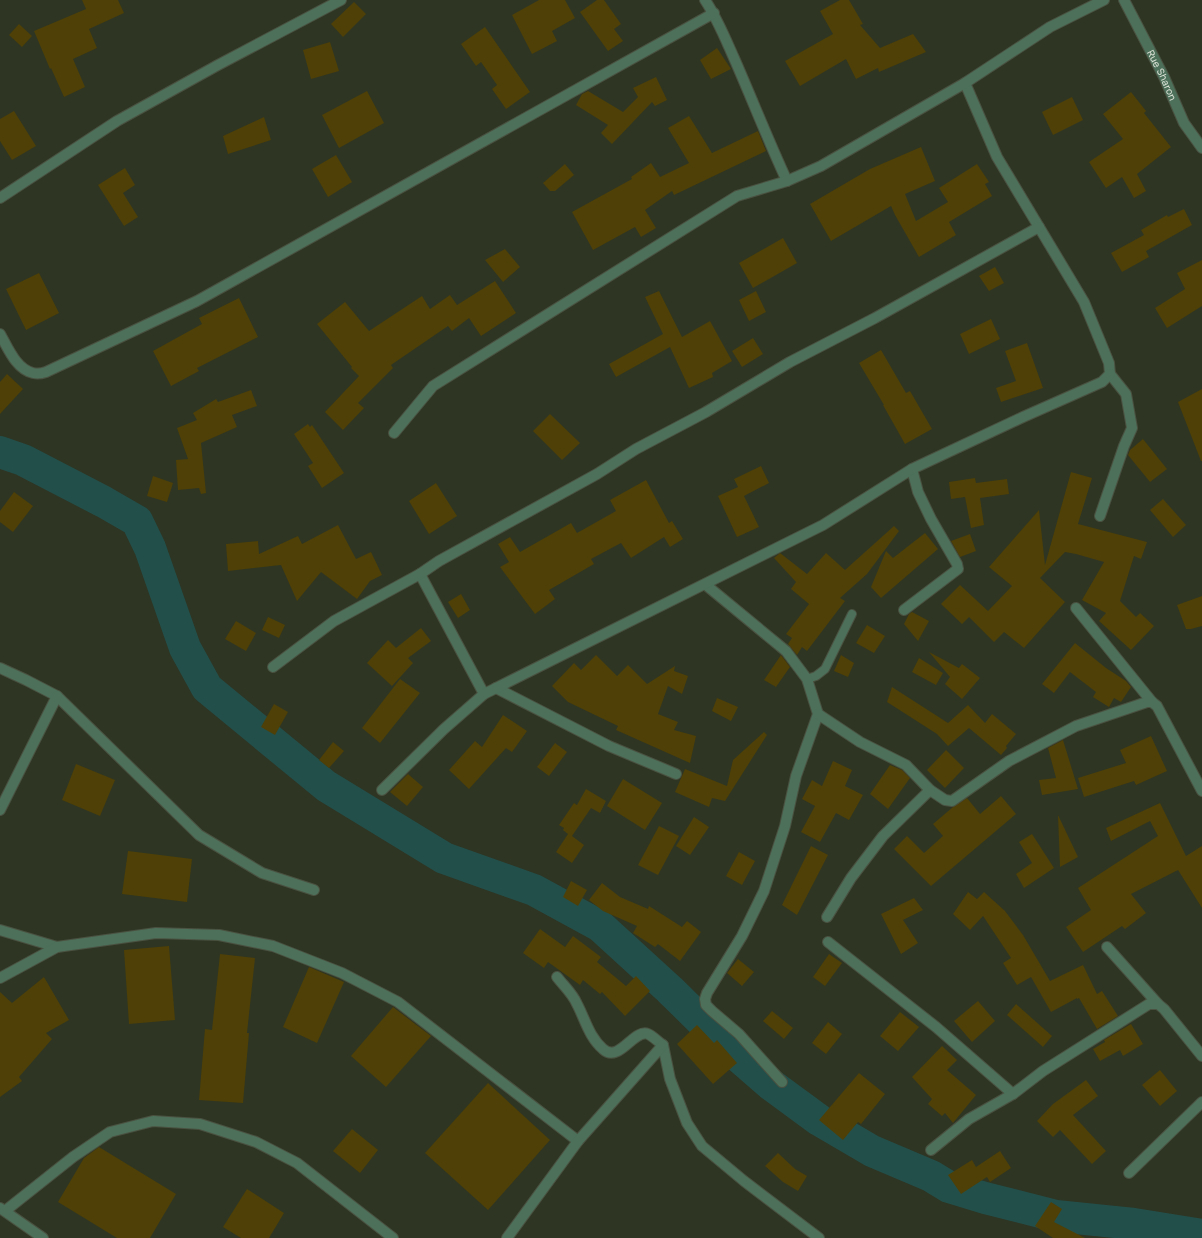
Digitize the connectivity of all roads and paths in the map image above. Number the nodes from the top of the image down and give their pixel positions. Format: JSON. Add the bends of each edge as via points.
{"nodes":[{"id":1,"x":341,"y":0,"type":"edge"},
{"id":2,"x":706,"y":0,"type":"edge"},
{"id":3,"x":1104,"y":0,"type":"edge"},
{"id":4,"x":1124,"y":0,"type":"edge"},
{"id":5,"x":714,"y":13,"type":"junction"},
{"id":6,"x":965,"y":83,"type":"junction"},
{"id":7,"x":1202,"y":148,"type":"edge"},
{"id":8,"x":787,"y":181,"type":"junction"},
{"id":9,"x":0,"y":198,"type":"edge"},
{"id":10,"x":1039,"y":227,"type":"junction"},
{"id":11,"x":0,"y":334,"type":"edge"},
{"id":12,"x":1110,"y":374,"type":"junction"},
{"id":13,"x":394,"y":433,"type":"dead end"},
{"id":14,"x":912,"y":469,"type":"junction"},
{"id":15,"x":1100,"y":516,"type":"dead end"},
{"id":16,"x":420,"y":574,"type":"junction"},
{"id":17,"x":706,"y":585,"type":"junction"},
{"id":18,"x":1076,"y":608,"type":"dead end"},
{"id":19,"x":904,"y":610,"type":"dead end"},
{"id":20,"x":852,"y":614,"type":"dead end"},
{"id":21,"x":273,"y":667,"type":"dead end"},
{"id":22,"x":0,"y":668,"type":"edge"},
{"id":23,"x":807,"y":679,"type":"junction"},
{"id":24,"x":496,"y":688,"type":"junction"},
{"id":25,"x":484,"y":694,"type":"junction"},
{"id":26,"x":57,"y":696,"type":"junction"},
{"id":27,"x":1152,"y":702,"type":"junction"},
{"id":28,"x":818,"y":714,"type":"junction"},
{"id":29,"x":676,"y":774,"type":"dead end"},
{"id":30,"x":382,"y":790,"type":"dead end"},
{"id":31,"x":930,"y":790,"type":"junction"},
{"id":32,"x":1202,"y":791,"type":"edge"},
{"id":33,"x":0,"y":810,"type":"edge"},
{"id":34,"x":314,"y":890,"type":"dead end"},
{"id":35,"x":827,"y":917,"type":"dead end"},
{"id":36,"x":0,"y":930,"type":"edge"},
{"id":37,"x":828,"y":942,"type":"dead end"},
{"id":38,"x":57,"y":947,"type":"junction"},
{"id":39,"x":1107,"y":947,"type":"dead end"},
{"id":40,"x":556,"y":977,"type":"dead end"},
{"id":41,"x":0,"y":978,"type":"edge"},
{"id":42,"x":1158,"y":1004,"type":"junction"},
{"id":43,"x":663,"y":1045,"type":"junction"},
{"id":44,"x":1202,"y":1056,"type":"edge"},
{"id":45,"x":782,"y":1082,"type":"dead end"},
{"id":46,"x":1013,"y":1094,"type":"junction"},
{"id":47,"x":1202,"y":1102,"type":"edge"},
{"id":48,"x":578,"y":1141,"type":"junction"},
{"id":49,"x":931,"y":1150,"type":"dead end"},
{"id":50,"x":1129,"y":1173,"type":"dead end"},
{"id":51,"x":2,"y":1209,"type":"edge"},
{"id":52,"x":43,"y":1238,"type":"edge"},
{"id":53,"x":393,"y":1238,"type":"edge"},
{"id":54,"x":507,"y":1238,"type":"edge"},
{"id":55,"x":819,"y":1238,"type":"edge"}],
"edges":[{"from":1,"to":9,"type":"street","via":[[117,121]]},
{"from":2,"to":5,"type":"street"},
{"from":3,"to":6,"type":"street","via":[[1050,27]]},
{"from":4,"to":7,"type":"street","name":"Rue Sharon","via":[[1164,77],[1184,123]]},
{"from":5,"to":8,"type":"street"},
{"from":5,"to":11,"type":"street","via":[[197,301],[46,372],[34,374],[22,367],[12,356]]},
{"from":6,"to":8,"type":"street","via":[[821,166]]},
{"from":6,"to":10,"type":"street","via":[[997,157]]},
{"from":8,"to":13,"type":"street","via":[[738,196],[433,386]]},
{"from":10,"to":12,"type":"street","via":[[1084,302],[1109,363]]},
{"from":10,"to":16,"type":"street","via":[[790,362],[706,412],[636,448],[597,474]]},
{"from":12,"to":14,"type":"street","via":[[1102,382]]},
{"from":12,"to":15,"type":"street","via":[[1126,394],[1132,428]]},
{"from":14,"to":17,"type":"street","via":[[823,525]]},
{"from":14,"to":19,"type":"street","via":[[918,492],[958,569]]},
{"from":16,"to":21,"type":"street","via":[[334,622]]},
{"from":16,"to":25,"type":"street"},
{"from":17,"to":23,"type":"street","via":[[786,651]]},
{"from":17,"to":24,"type":"street"},
{"from":18,"to":27,"type":"street"},
{"from":20,"to":23,"type":"lane","via":[[825,669]]},
{"from":22,"to":26,"type":"street"},
{"from":23,"to":28,"type":"street"},
{"from":24,"to":25,"type":"street"},
{"from":24,"to":29,"type":"street","via":[[609,746]]},
{"from":25,"to":30,"type":"street"},
{"from":26,"to":33,"type":"street"},
{"from":26,"to":34,"type":"street","via":[[199,834],[262,873]]},
{"from":27,"to":31,"type":"street","via":[[1076,726],[1009,761],[952,801],[945,800]]},
{"from":27,"to":32,"type":"street","via":[[1157,706]]},
{"from":28,"to":31,"type":"street","via":[[860,742],[906,764]]},
{"from":28,"to":45,"type":"street","via":[[796,776],[786,826],[764,891],[742,936],[705,999],[706,1005],[739,1034]]},
{"from":31,"to":35,"type":"street","via":[[883,836],[851,878]]},
{"from":36,"to":38,"type":"street"},
{"from":37,"to":46,"type":"street","via":[[936,1027]]},
{"from":38,"to":41,"type":"street"},
{"from":38,"to":48,"type":"street","via":[[156,933],[219,935],[273,946],[342,973],[398,1002]]},
{"from":39,"to":42,"type":"street"},
{"from":40,"to":43,"type":"street","via":[[577,1002],[587,1027],[603,1050],[617,1052],[641,1034],[648,1034]]},
{"from":42,"to":44,"type":"street"},
{"from":42,"to":46,"type":"street","via":[[1149,1004],[1043,1071]]},
{"from":43,"to":48,"type":"street"},
{"from":43,"to":55,"type":"street","via":[[670,1079],[688,1123],[702,1146]]},
{"from":46,"to":49,"type":"street","via":[[969,1119]]},
{"from":47,"to":50,"type":"street"},
{"from":48,"to":54,"type":"street"},
{"from":51,"to":52,"type":"street"},
{"from":51,"to":53,"type":"street","via":[[110,1132],[153,1121],[200,1124],[256,1142],[297,1163]]}]}
